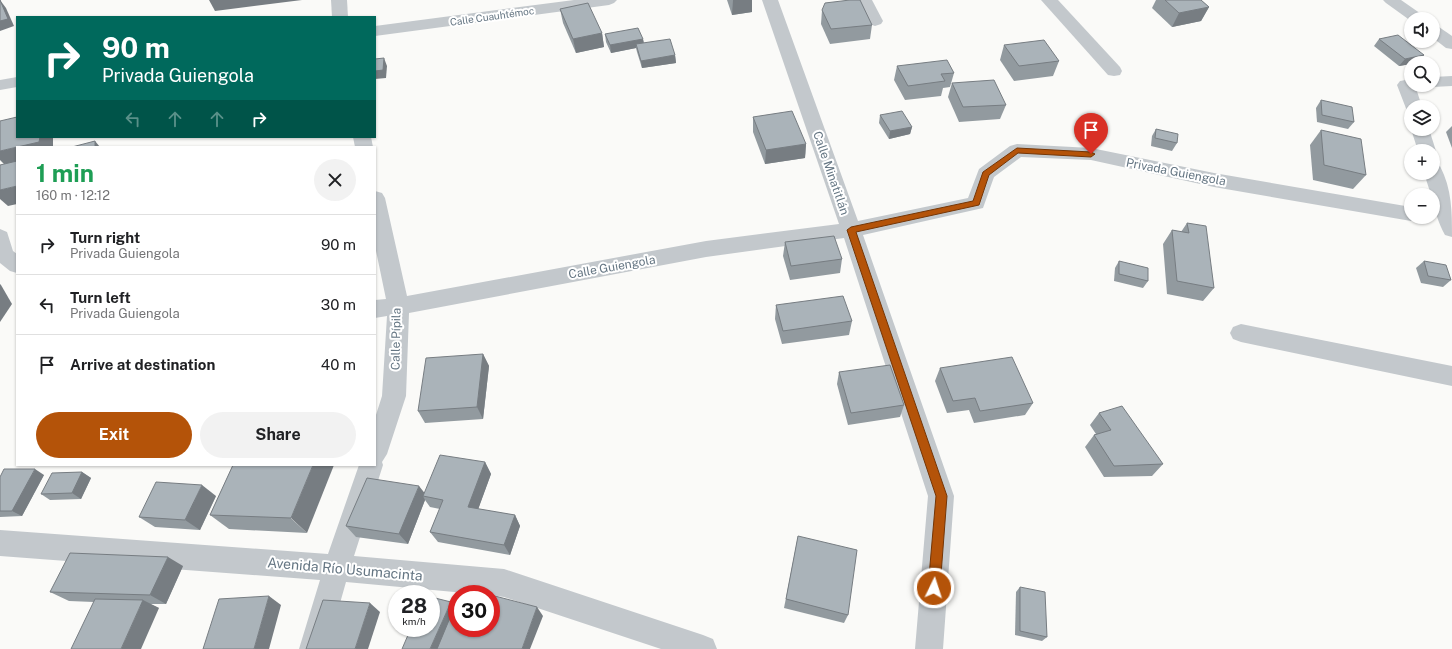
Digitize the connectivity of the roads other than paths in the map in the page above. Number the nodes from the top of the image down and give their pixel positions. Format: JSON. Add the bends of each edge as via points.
{"nodes":[{"id":1,"x":339,"y":0,"type":"edge"},
{"id":2,"x":609,"y":0,"type":"edge"},
{"id":3,"x":770,"y":0,"type":"edge"},
{"id":4,"x":864,"y":0,"type":"edge"},
{"id":5,"x":1049,"y":0,"type":"edge"},
{"id":6,"x":1391,"y":0,"type":"edge"},
{"id":7,"x":1408,"y":12,"type":"edge"},
{"id":8,"x":340,"y":16,"type":"edge"},
{"id":9,"x":875,"y":21,"type":"dead end"},
{"id":10,"x":376,"y":31,"type":"edge"},
{"id":11,"x":1440,"y":35,"type":"edge"},
{"id":12,"x":1452,"y":44,"type":"edge"},
{"id":13,"x":1114,"y":70,"type":"dead end"},
{"id":14,"x":1452,"y":81,"type":"edge"},
{"id":15,"x":16,"y":82,"type":"edge"},
{"id":16,"x":1440,"y":82,"type":"edge"},
{"id":17,"x":0,"y":85,"type":"edge"},
{"id":18,"x":1436,"y":180,"type":"edge"},
{"id":19,"x":376,"y":203,"type":"edge"},
{"id":20,"x":1404,"y":213,"type":"edge"},
{"id":21,"x":1440,"y":220,"type":"edge"},
{"id":22,"x":1451,"y":224,"type":"edge"},
{"id":23,"x":851,"y":230,"type":"junction"},
{"id":24,"x":0,"y":237,"type":"edge"},
{"id":25,"x":16,"y":264,"type":"edge"},
{"id":26,"x":398,"y":306,"type":"junction"},
{"id":27,"x":376,"y":309,"type":"edge"},
{"id":28,"x":1241,"y":333,"type":"dead end"},
{"id":29,"x":1452,"y":376,"type":"edge"},
{"id":30,"x":376,"y":451,"type":"edge"},
{"id":31,"x":371,"y":466,"type":"edge"},
{"id":32,"x":0,"y":543,"type":"edge"},
{"id":33,"x":337,"y":568,"type":"junction"},
{"id":34,"x":313,"y":649,"type":"edge"},
{"id":35,"x":703,"y":649,"type":"edge"},
{"id":36,"x":929,"y":649,"type":"edge"}],
"edges":[{"from":1,"to":8,"type":"street"},
{"from":2,"to":10,"type":"street","name":"Calle Cuauhtémoc"},
{"from":3,"to":23,"type":"street","name":"Calle Minatitlán"},
{"from":4,"to":9,"type":"street"},
{"from":5,"to":13,"type":"street"},
{"from":6,"to":7,"type":"street"},
{"from":11,"to":12,"type":"street"},
{"from":14,"to":16,"type":"street"},
{"from":15,"to":17,"type":"street"},
{"from":18,"to":22,"type":"street"},
{"from":19,"to":26,"type":"street","name":"Calle Pípila"},
{"from":20,"to":23,"type":"street","name":"Privada Guiengola","via":[[1214,180],[1091,154],[1017,150],[986,174],[976,203]]},
{"from":21,"to":22,"type":"street"},
{"from":23,"to":26,"type":"street","name":"Calle Guiengola","via":[[706,249]]},
{"from":23,"to":36,"type":"street","name":"Calle Minatitlán","via":[[941,496]]},
{"from":24,"to":25,"type":"street","via":[[4,255]]},
{"from":26,"to":27,"type":"street","name":"Calle Guiengola"},
{"from":26,"to":30,"type":"street","name":"Calle Pípila","via":[[394,396]]},
{"from":28,"to":29,"type":"street"},
{"from":31,"to":33,"type":"street"},
{"from":32,"to":33,"type":"street","name":"Avenida Río Usumacinta"},
{"from":33,"to":34,"type":"street"},
{"from":33,"to":35,"type":"street","name":"Avenida Río Usumacinta","via":[[504,583]]}]}
